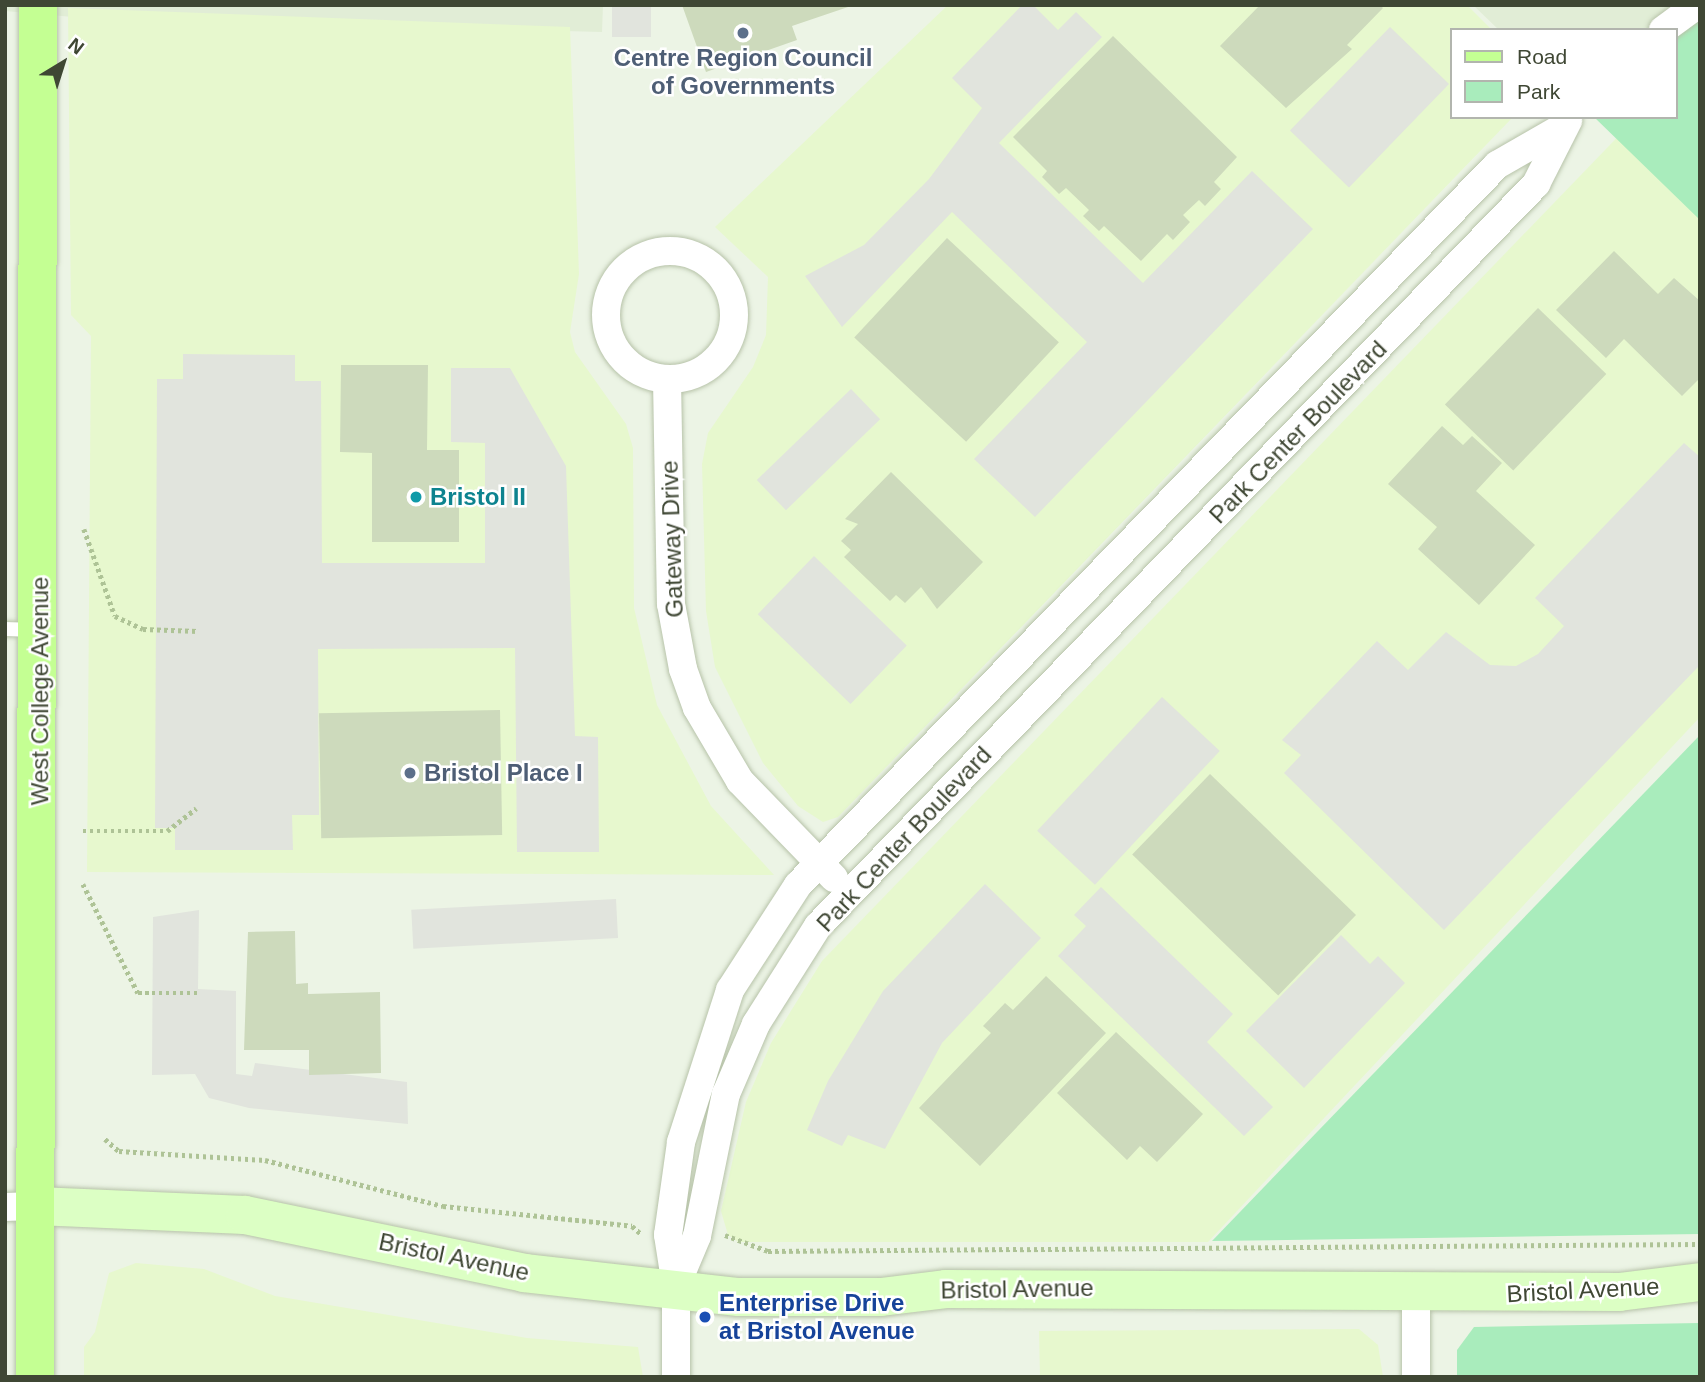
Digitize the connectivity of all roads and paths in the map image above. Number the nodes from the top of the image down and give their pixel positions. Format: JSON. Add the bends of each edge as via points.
{"nodes":[{"id":1,"x":38,"y":5,"type":"edge"},
{"id":2,"x":1697,"y":5,"type":"edge"},
{"id":3,"x":1666,"y":28,"type":"edge"},
{"id":4,"x":1567,"y":122,"type":"edge"},
{"id":5,"x":667,"y":379,"type":"junction"},
{"id":6,"x":84,"y":529,"type":"dead end"},
{"id":7,"x":23,"y":629,"type":"edge"},
{"id":8,"x":198,"y":631,"type":"dead end"},
{"id":9,"x":196,"y":808,"type":"dead end"},
{"id":10,"x":83,"y":831,"type":"dead end"},
{"id":11,"x":820,"y":865,"type":"junction"},
{"id":12,"x":83,"y":884,"type":"dead end"},
{"id":13,"x":849,"y":891,"type":"junction"},
{"id":14,"x":198,"y":993,"type":"dead end"},
{"id":15,"x":105,"y":1139,"type":"dead end"},
{"id":16,"x":21,"y":1206,"type":"edge"},
{"id":17,"x":632,"y":1226,"type":"dead end"},
{"id":18,"x":718,"y":1237,"type":"dead end"},
{"id":19,"x":1700,"y":1244,"type":"edge"},
{"id":20,"x":1700,"y":1282,"type":"edge"},
{"id":21,"x":676,"y":1286,"type":"junction"},
{"id":22,"x":1416,"y":1290,"type":"junction"},
{"id":23,"x":35,"y":1377,"type":"edge"},
{"id":24,"x":676,"y":1377,"type":"edge"},
{"id":25,"x":1416,"y":1377,"type":"edge"}],
"edges":[{"from":1,"to":7,"type":"main road","name":"West College Avenue"},
{"from":2,"to":3,"type":"street"},
{"from":4,"to":11,"type":"street","name":"Park Center Boulevard","via":[[1497,165]]},
{"from":4,"to":13,"type":"street","name":"Park Center Boulevard","via":[[1536,184]]},
{"from":5,"to":5,"type":"street","via":[[715,360],[734,313],[716,271],[678,252],[649,254],[624,270],[606,310],[618,351],[639,371]]},
{"from":5,"to":11,"type":"street","name":"Gateway Drive","via":[[671,604],[683,669],[740,781]]},
{"from":6,"to":8,"type":"path","via":[[115,616],[143,629]]},
{"from":7,"to":16,"type":"main road","name":"West College Avenue"},
{"from":9,"to":10,"type":"path","via":[[167,831]]},
{"from":11,"to":13,"type":"street","name":"Gateway Drive"},
{"from":11,"to":21,"type":"street","name":"Park Center Boulevard","via":[[798,885],[749,956],[722,1007],[681,1142],[668,1235]]},
{"from":12,"to":14,"type":"path","via":[[138,993]]},
{"from":13,"to":21,"type":"street","name":"Park Center Boulevard","via":[[818,926],[757,1024],[716,1127],[697,1236]]},
{"from":15,"to":17,"type":"path","via":[[119,1151],[265,1160],[443,1206]]},
{"from":16,"to":21,"type":"street","name":"Bristol Avenue","via":[[245,1215],[524,1273]]},
{"from":16,"to":23,"type":"main road","name":"West College Avenue"},
{"from":18,"to":19,"type":"path","via":[[768,1251]]},
{"from":20,"to":22,"type":"street","name":"Bristol Avenue","via":[[1619,1292]]},
{"from":21,"to":22,"type":"street","name":"Bristol Avenue","via":[[739,1297],[881,1297],[946,1289]]},
{"from":21,"to":24,"type":"street"},
{"from":22,"to":25,"type":"street"}]}
